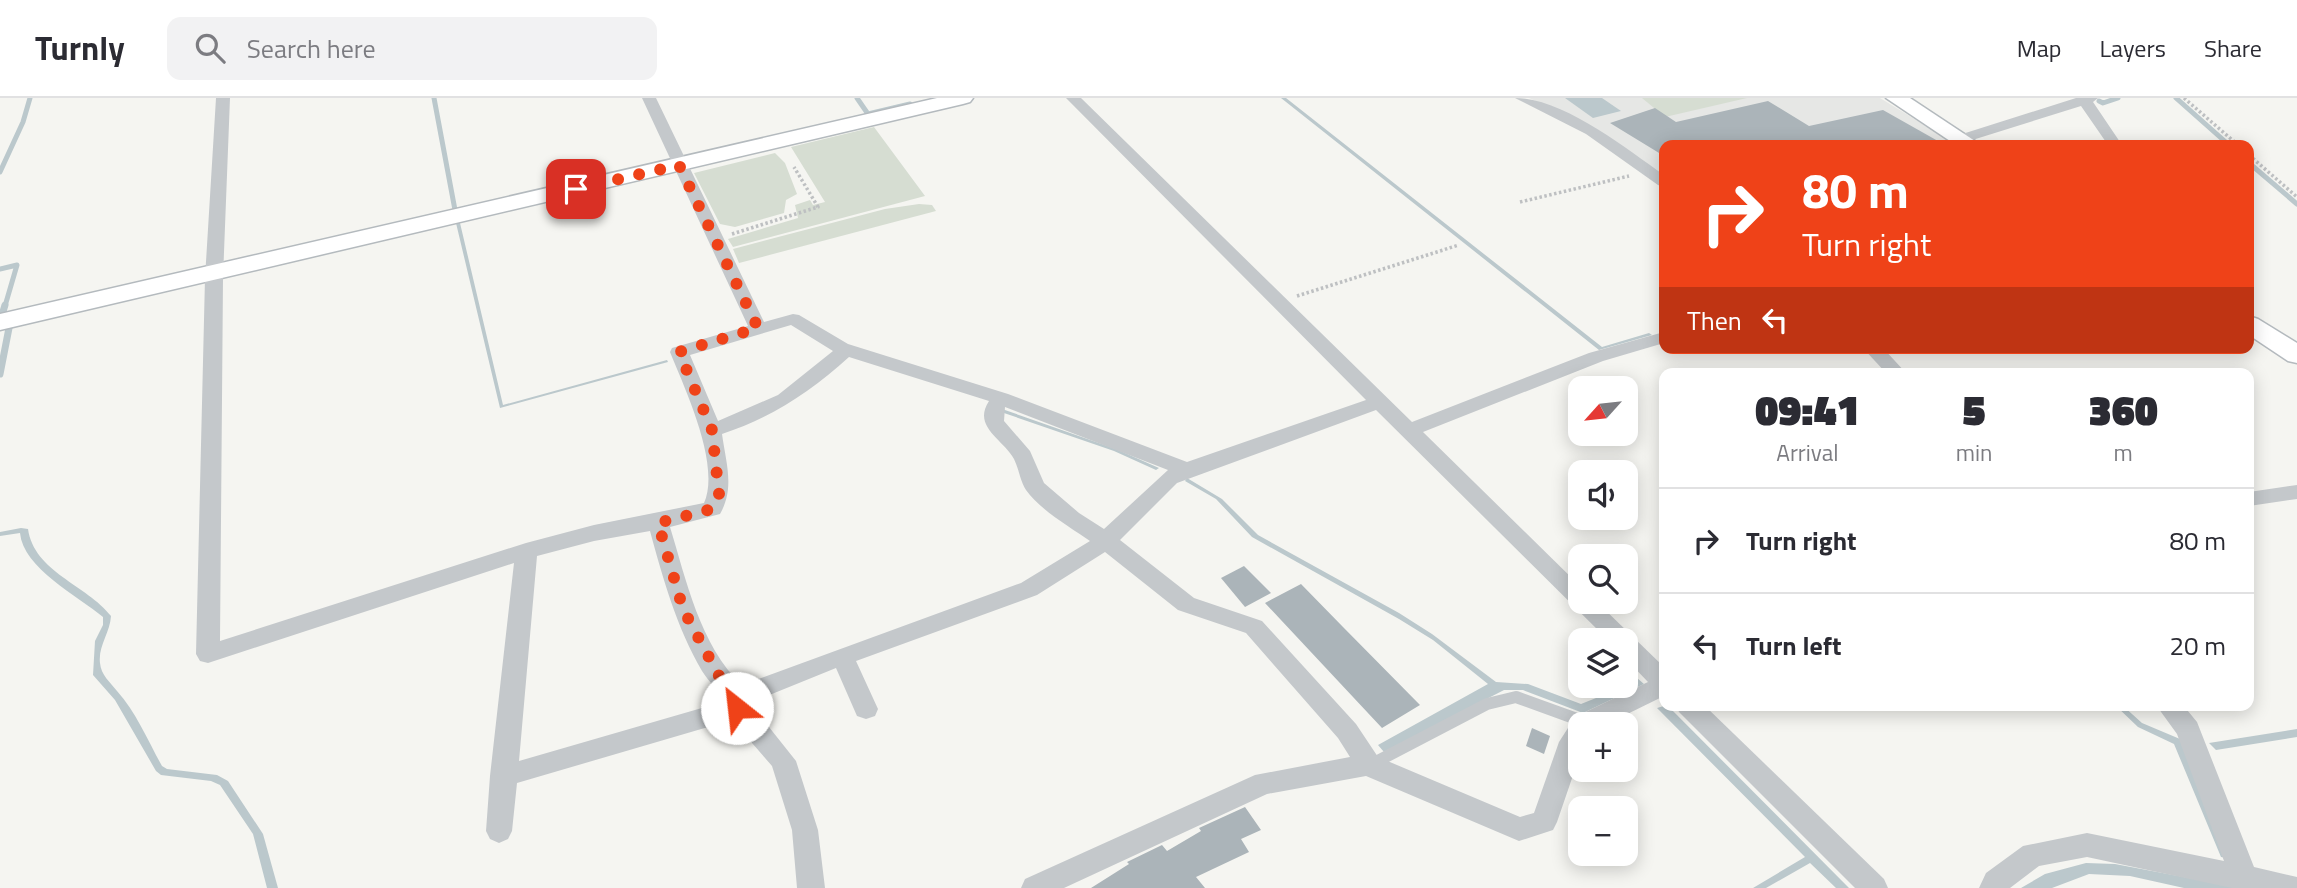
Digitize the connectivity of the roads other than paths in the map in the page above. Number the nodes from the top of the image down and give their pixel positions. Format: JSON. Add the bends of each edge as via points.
{"nodes":[{"id":1,"x":223,"y":98,"type":"edge"},
{"id":2,"x":649,"y":98,"type":"edge"},
{"id":3,"x":963,"y":98,"type":"edge"},
{"id":4,"x":1073,"y":98,"type":"edge"},
{"id":5,"x":1522,"y":98,"type":"edge"},
{"id":6,"x":1896,"y":98,"type":"edge"},
{"id":7,"x":2088,"y":99,"type":"edge"},
{"id":8,"x":1962,"y":140,"type":"edge"},
{"id":9,"x":1971,"y":140,"type":"edge"},
{"id":10,"x":2112,"y":140,"type":"edge"},
{"id":11,"x":679,"y":165,"type":"junction"},
{"id":12,"x":1659,"y":179,"type":"edge"},
{"id":13,"x":214,"y":273,"type":"junction"},
{"id":14,"x":0,"y":322,"type":"edge"},
{"id":15,"x":2254,"y":327,"type":"edge"},
{"id":16,"x":758,"y":328,"type":"junction"},
{"id":17,"x":1659,"y":338,"type":"edge"},
{"id":18,"x":845,"y":350,"type":"junction"},
{"id":19,"x":1878,"y":354,"type":"edge"},
{"id":20,"x":2297,"y":355,"type":"edge"},
{"id":21,"x":1892,"y":368,"type":"edge"},
{"id":22,"x":1001,"y":398,"type":"junction"},
{"id":23,"x":1380,"y":402,"type":"junction"},
{"id":24,"x":712,"y":430,"type":"junction"},
{"id":25,"x":1408,"y":431,"type":"junction"},
{"id":26,"x":1187,"y":470,"type":"junction"},
{"id":27,"x":2297,"y":492,"type":"edge"},
{"id":28,"x":2254,"y":498,"type":"edge"},
{"id":29,"x":658,"y":523,"type":"junction"},
{"id":30,"x":1106,"y":541,"type":"junction"},
{"id":31,"x":526,"y":551,"type":"junction"},
{"id":32,"x":1568,"y":588,"type":"edge"},
{"id":33,"x":1595,"y":614,"type":"edge"},
{"id":34,"x":1609,"y":628,"type":"edge"},
{"id":35,"x":842,"y":656,"type":"junction"},
{"id":36,"x":1638,"y":657,"type":"edge"},
{"id":37,"x":1659,"y":679,"type":"edge"},
{"id":38,"x":1659,"y":687,"type":"edge"},
{"id":39,"x":738,"y":702,"type":"junction"},
{"id":40,"x":866,"y":709,"type":"dead end"},
{"id":41,"x":1694,"y":711,"type":"edge"},
{"id":42,"x":2173,"y":711,"type":"edge"},
{"id":43,"x":1609,"y":712,"type":"edge"},
{"id":44,"x":1568,"y":719,"type":"edge"},
{"id":45,"x":1568,"y":753,"type":"edge"},
{"id":46,"x":1369,"y":765,"type":"junction"},
{"id":47,"x":503,"y":776,"type":"junction"},
{"id":48,"x":499,"y":831,"type":"dead end"},
{"id":49,"x":2244,"y":877,"type":"junction"},
{"id":50,"x":811,"y":888,"type":"edge"},
{"id":51,"x":1035,"y":888,"type":"edge"},
{"id":52,"x":1874,"y":888,"type":"edge"},
{"id":53,"x":1993,"y":888,"type":"edge"},
{"id":54,"x":2291,"y":888,"type":"edge"}],
"edges":[{"from":1,"to":13,"type":"street"},
{"from":2,"to":11,"type":"street"},
{"from":3,"to":11,"type":"street"},
{"from":4,"to":23,"type":"street"},
{"from":5,"to":12,"type":"street","via":[[1574,121]]},
{"from":6,"to":8,"type":"street"},
{"from":7,"to":9,"type":"street"},
{"from":7,"to":10,"type":"street"},
{"from":11,"to":13,"type":"street"},
{"from":11,"to":16,"type":"street"},
{"from":13,"to":14,"type":"street"},
{"from":13,"to":31,"type":"street","via":[[208,654]]},
{"from":15,"to":20,"type":"street"},
{"from":16,"to":18,"type":"street","via":[[793,319]]},
{"from":16,"to":24,"type":"street","via":[[679,352]]},
{"from":17,"to":25,"type":"street","via":[[1596,357]]},
{"from":18,"to":22,"type":"street"},
{"from":18,"to":24,"type":"street","via":[[785,400]]},
{"from":19,"to":21,"type":"street"},
{"from":22,"to":26,"type":"street"},
{"from":22,"to":30,"type":"street","via":[[993,410],[994,422],[1023,456],[1035,487]]},
{"from":23,"to":25,"type":"street"},
{"from":23,"to":26,"type":"street"},
{"from":24,"to":29,"type":"street","via":[[719,494],[712,509]]},
{"from":25,"to":32,"type":"street"},
{"from":26,"to":30,"type":"street","via":[[1171,478]]},
{"from":27,"to":28,"type":"street"},
{"from":29,"to":31,"type":"street"},
{"from":29,"to":39,"type":"street","via":[[683,609],[725,687]]},
{"from":30,"to":35,"type":"street","via":[[1029,589]]},
{"from":30,"to":46,"type":"street","via":[[1186,604],[1254,627],[1347,731]]},
{"from":31,"to":47,"type":"street"},
{"from":33,"to":34,"type":"street"},
{"from":35,"to":39,"type":"street"},
{"from":35,"to":40,"type":"street"},
{"from":36,"to":37,"type":"street"},
{"from":38,"to":43,"type":"street"},
{"from":39,"to":47,"type":"street"},
{"from":39,"to":50,"type":"street","via":[[783,761],[805,831]]},
{"from":41,"to":52,"type":"street"},
{"from":42,"to":49,"type":"street","via":[[2188,730]]},
{"from":44,"to":46,"type":"lane","via":[[1516,697],[1487,704]]},
{"from":45,"to":46,"type":"street","via":[[1544,822],[1519,828]]},
{"from":46,"to":51,"type":"street","via":[[1264,783]]},
{"from":47,"to":48,"type":"street"},
{"from":49,"to":53,"type":"street","via":[[2087,845],[2033,855]]},
{"from":49,"to":54,"type":"street"}]}
